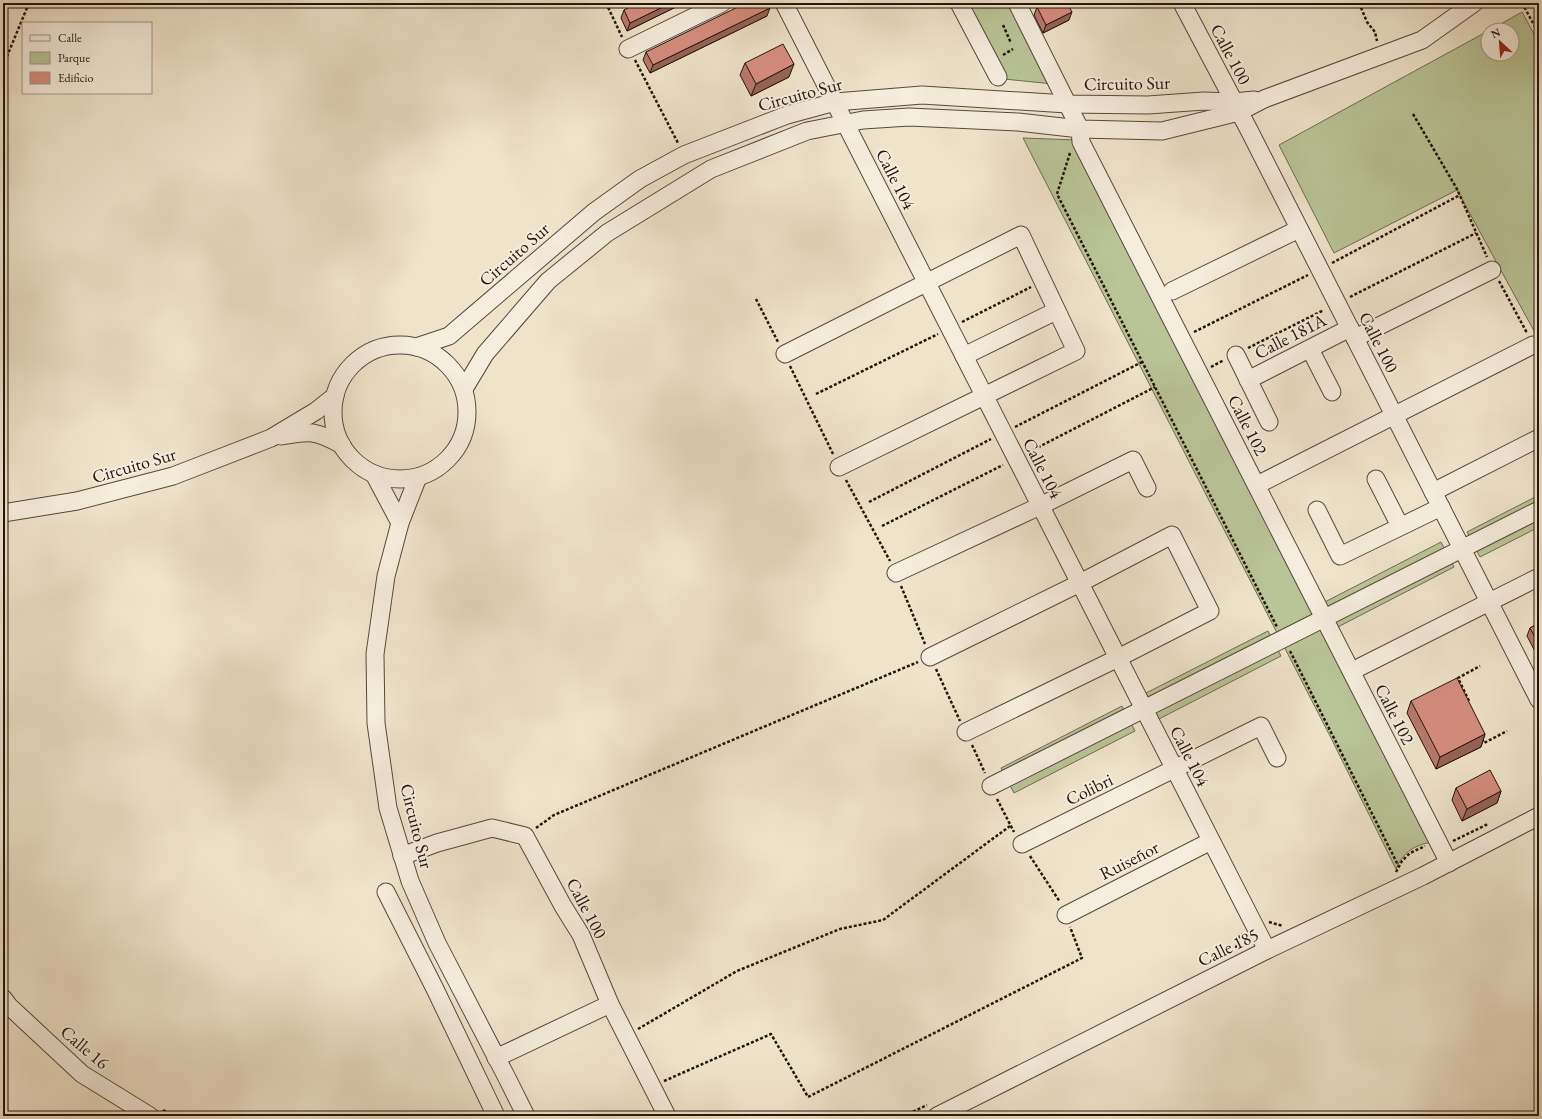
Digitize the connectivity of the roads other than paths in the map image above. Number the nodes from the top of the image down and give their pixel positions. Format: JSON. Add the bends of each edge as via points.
{"nodes":[{"id":1,"x":722,"y":3,"type":"edge"},
{"id":2,"x":784,"y":3,"type":"edge"},
{"id":3,"x":958,"y":3,"type":"edge"},
{"id":4,"x":1017,"y":3,"type":"edge"},
{"id":5,"x":1182,"y":3,"type":"edge"},
{"id":6,"x":1474,"y":3,"type":"edge"},
{"id":7,"x":628,"y":49,"type":"road end"},
{"id":8,"x":998,"y":77,"type":"dead end"},
{"id":9,"x":835,"y":102,"type":"junction"},
{"id":10,"x":1067,"y":104,"type":"junction"},
{"id":11,"x":1237,"y":107,"type":"junction"},
{"id":12,"x":845,"y":122,"type":"junction"},
{"id":13,"x":1080,"y":129,"type":"junction"},
{"id":14,"x":1299,"y":229,"type":"junction"},
{"id":15,"x":1492,"y":270,"type":"road end"},
{"id":16,"x":927,"y":283,"type":"junction"},
{"id":17,"x":1172,"y":291,"type":"dead end"},
{"id":18,"x":1056,"y":311,"type":"junction"},
{"id":19,"x":1353,"y":333,"type":"junction"},
{"id":20,"x":1533,"y":345,"type":"road end"},
{"id":21,"x":416,"y":347,"type":"junction"},
{"id":22,"x":1310,"y":349,"type":"junction"},
{"id":23,"x":784,"y":354,"type":"road end"},
{"id":24,"x":1236,"y":355,"type":"dead end"},
{"id":25,"x":964,"y":356,"type":"junction"},
{"id":26,"x":1248,"y":380,"type":"junction"},
{"id":27,"x":464,"y":389,"type":"junction"},
{"id":28,"x":1332,"y":392,"type":"dead end"},
{"id":29,"x":335,"y":396,"type":"junction"},
{"id":30,"x":984,"y":396,"type":"junction"},
{"id":31,"x":1394,"y":416,"type":"junction"},
{"id":32,"x":1269,"y":422,"type":"dead end"},
{"id":33,"x":271,"y":438,"type":"junction"},
{"id":34,"x":1539,"y":438,"type":"edge"},
{"id":35,"x":342,"y":445,"type":"junction"},
{"id":36,"x":839,"y":467,"type":"road end"},
{"id":37,"x":374,"y":474,"type":"junction"},
{"id":38,"x":418,"y":477,"type":"junction"},
{"id":39,"x":1376,"y":479,"type":"dead end"},
{"id":40,"x":1263,"y":482,"type":"dead end"},
{"id":41,"x":1147,"y":488,"type":"dead end"},
{"id":42,"x":1437,"y":499,"type":"junction"},
{"id":43,"x":1040,"y":506,"type":"junction"},
{"id":44,"x":1317,"y":510,"type":"dead end"},
{"id":45,"x":1539,"y":510,"type":"edge"},
{"id":46,"x":3,"y":513,"type":"edge"},
{"id":47,"x":400,"y":523,"type":"junction"},
{"id":48,"x":1400,"y":526,"type":"junction"},
{"id":49,"x":1462,"y":548,"type":"junction"},
{"id":50,"x":896,"y":573,"type":"dead end"},
{"id":51,"x":1539,"y":577,"type":"edge"},
{"id":52,"x":1080,"y":583,"type":"junction"},
{"id":53,"x":1489,"y":602,"type":"junction"},
{"id":54,"x":1324,"y":618,"type":"junction"},
{"id":55,"x":930,"y":657,"type":"road end"},
{"id":56,"x":1118,"y":658,"type":"junction"},
{"id":57,"x":1360,"y":666,"type":"dead end"},
{"id":58,"x":1535,"y":681,"type":"edge"},
{"id":59,"x":1539,"y":700,"type":"edge"},
{"id":60,"x":1144,"y":709,"type":"junction"},
{"id":61,"x":966,"y":732,"type":"road end"},
{"id":62,"x":1277,"y":758,"type":"dead end"},
{"id":63,"x":1174,"y":769,"type":"junction"},
{"id":64,"x":990,"y":786,"type":"road end"},
{"id":65,"x":1539,"y":816,"type":"edge"},
{"id":66,"x":1211,"y":841,"type":"junction"},
{"id":67,"x":1022,"y":844,"type":"road end"},
{"id":68,"x":402,"y":856,"type":"junction"},
{"id":69,"x":1449,"y":863,"type":"junction"},
{"id":70,"x":386,"y":892,"type":"dead end"},
{"id":71,"x":1066,"y":915,"type":"road end"},
{"id":72,"x":1267,"y":950,"type":"junction"},
{"id":73,"x":455,"y":979,"type":"junction"},
{"id":74,"x":435,"y":989,"type":"junction"},
{"id":75,"x":6,"y":992,"type":"edge"},
{"id":76,"x":610,"y":1004,"type":"junction"},
{"id":77,"x":496,"y":1058,"type":"junction"},
{"id":78,"x":506,"y":1076,"type":"junction"},
{"id":79,"x":482,"y":1088,"type":"junction"},
{"id":80,"x":155,"y":1112,"type":"edge"},
{"id":81,"x":496,"y":1116,"type":"edge"},
{"id":82,"x":526,"y":1116,"type":"edge"},
{"id":83,"x":667,"y":1116,"type":"edge"},
{"id":84,"x":937,"y":1116,"type":"edge"}],
"edges":[{"from":1,"to":7,"type":"street"},
{"from":2,"to":9,"type":"street","name":"Calle 104"},
{"from":3,"to":8,"type":"street"},
{"from":4,"to":10,"type":"street","name":"Calle 102"},
{"from":5,"to":11,"type":"street","name":"Calle 100"},
{"from":6,"to":11,"type":"street","name":"Circuito Sur","via":[[1422,40]]},
{"from":9,"to":10,"type":"street","name":"Circuito Sur","via":[[922,95]]},
{"from":9,"to":12,"type":"street","name":"Calle 104"},
{"from":9,"to":21,"type":"street","name":"Circuito Sur","via":[[787,114],[684,155],[640,179],[594,212],[449,336]]},
{"from":10,"to":11,"type":"street","name":"Circuito Sur","via":[[1148,105],[1204,101]]},
{"from":10,"to":13,"type":"street","name":"Calle 102"},
{"from":11,"to":13,"type":"street","name":"Circuito Sur","via":[[1162,131]]},
{"from":11,"to":14,"type":"street","name":"Calle 100"},
{"from":12,"to":13,"type":"street","name":"Circuito Sur","via":[[909,117],[1018,122]]},
{"from":12,"to":16,"type":"street","name":"Calle 104"},
{"from":12,"to":27,"type":"street","name":"Circuito Sur","via":[[807,131],[711,170],[607,233],[548,281],[485,354]]},
{"from":13,"to":54,"type":"street","name":"Calle 102","via":[[1081,142]]},
{"from":14,"to":17,"type":"street"},
{"from":14,"to":19,"type":"street","name":"Calle 100"},
{"from":15,"to":19,"type":"street","name":"Calle 181A"},
{"from":16,"to":18,"type":"street","via":[[1020,235]]},
{"from":16,"to":23,"type":"street"},
{"from":16,"to":25,"type":"street","name":"Calle 104"},
{"from":18,"to":25,"type":"street"},
{"from":18,"to":30,"type":"street","via":[[1076,351]]},
{"from":19,"to":22,"type":"street","name":"Calle 181A"},
{"from":19,"to":31,"type":"street","name":"Calle 100"},
{"from":20,"to":31,"type":"street"},
{"from":21,"to":27,"type":"street","via":[[436,355],[453,370]]},
{"from":21,"to":29,"type":"street","via":[[395,345],[375,350],[357,361],[343,377]]},
{"from":22,"to":26,"type":"street","name":"Calle 181A"},
{"from":22,"to":28,"type":"street"},
{"from":24,"to":26,"type":"street"},
{"from":25,"to":30,"type":"street","name":"Calle 104"},
{"from":26,"to":32,"type":"street"},
{"from":27,"to":38,"type":"street","via":[[468,411],[464,433],[454,452],[438,467]]},
{"from":29,"to":33,"type":"street","name":"Circuito Sur","via":[[316,411]]},
{"from":29,"to":35,"type":"street","via":[[335,429]]},
{"from":30,"to":36,"type":"street"},
{"from":30,"to":43,"type":"street","name":"Calle 104"},
{"from":31,"to":40,"type":"street"},
{"from":31,"to":42,"type":"street","name":"Calle 100"},
{"from":33,"to":35,"type":"street","name":"Circuito Sur","via":[[308,432],[325,436]]},
{"from":33,"to":46,"type":"street","name":"Circuito Sur","via":[[173,476],[77,501]]},
{"from":34,"to":42,"type":"street"},
{"from":35,"to":37,"type":"street","via":[[356,462]]},
{"from":37,"to":38,"type":"street","via":[[396,479]]},
{"from":37,"to":47,"type":"street"},
{"from":38,"to":47,"type":"street","name":"Circuito Sur"},
{"from":39,"to":48,"type":"street"},
{"from":41,"to":43,"type":"street","via":[[1133,460]]},
{"from":42,"to":48,"type":"street"},
{"from":42,"to":49,"type":"street","name":"Calle 100"},
{"from":43,"to":50,"type":"street"},
{"from":43,"to":52,"type":"street","name":"Calle 104"},
{"from":44,"to":48,"type":"street","via":[[1340,556]]},
{"from":45,"to":49,"type":"street"},
{"from":47,"to":68,"type":"street","name":"Circuito Sur","via":[[386,576],[375,654],[376,723],[388,808]]},
{"from":49,"to":53,"type":"street","name":"Calle 100"},
{"from":49,"to":54,"type":"street"},
{"from":51,"to":53,"type":"street"},
{"from":52,"to":55,"type":"street"},
{"from":52,"to":56,"type":"street","name":"Calle 104"},
{"from":52,"to":56,"type":"street","via":[[1172,535],[1210,611]]},
{"from":53,"to":57,"type":"street"},
{"from":53,"to":58,"type":"street","name":"Calle 100"},
{"from":54,"to":60,"type":"street"},
{"from":54,"to":69,"type":"street","name":"Calle 102"},
{"from":56,"to":60,"type":"street","name":"Calle 104"},
{"from":56,"to":61,"type":"street"},
{"from":58,"to":59,"type":"street","name":"Calle 100"},
{"from":60,"to":63,"type":"street","name":"Calle 104"},
{"from":60,"to":64,"type":"street"},
{"from":62,"to":63,"type":"street","name":"Colibri","via":[[1261,726]]},
{"from":63,"to":66,"type":"street","name":"Calle 104"},
{"from":63,"to":67,"type":"street","name":"Colibri"},
{"from":65,"to":69,"type":"street","name":"Calle 185"},
{"from":66,"to":71,"type":"street","name":"Ruiseñor"},
{"from":66,"to":72,"type":"street","name":"Calle 104"},
{"from":68,"to":73,"type":"street","name":"Circuito Sur","via":[[437,944]]},
{"from":68,"to":76,"type":"street","name":"Calle 100","via":[[437,843],[492,828],[525,836],[581,935]]},
{"from":69,"to":72,"type":"street","name":"Calle 185"},
{"from":70,"to":74,"type":"street"},
{"from":72,"to":84,"type":"street","name":"Calle 185"},
{"from":73,"to":74,"type":"street"},
{"from":73,"to":77,"type":"street","name":"Circuito Sur"},
{"from":74,"to":79,"type":"street"},
{"from":75,"to":80,"type":"street","name":"Calle 16","via":[[9,1006],[82,1074]]},
{"from":76,"to":77,"type":"street"},
{"from":76,"to":83,"type":"street","name":"Calle 100"},
{"from":77,"to":78,"type":"street","name":"Circuito Sur"},
{"from":78,"to":79,"type":"street"},
{"from":78,"to":82,"type":"street","name":"Circuito Sur"},
{"from":79,"to":81,"type":"street"}]}
